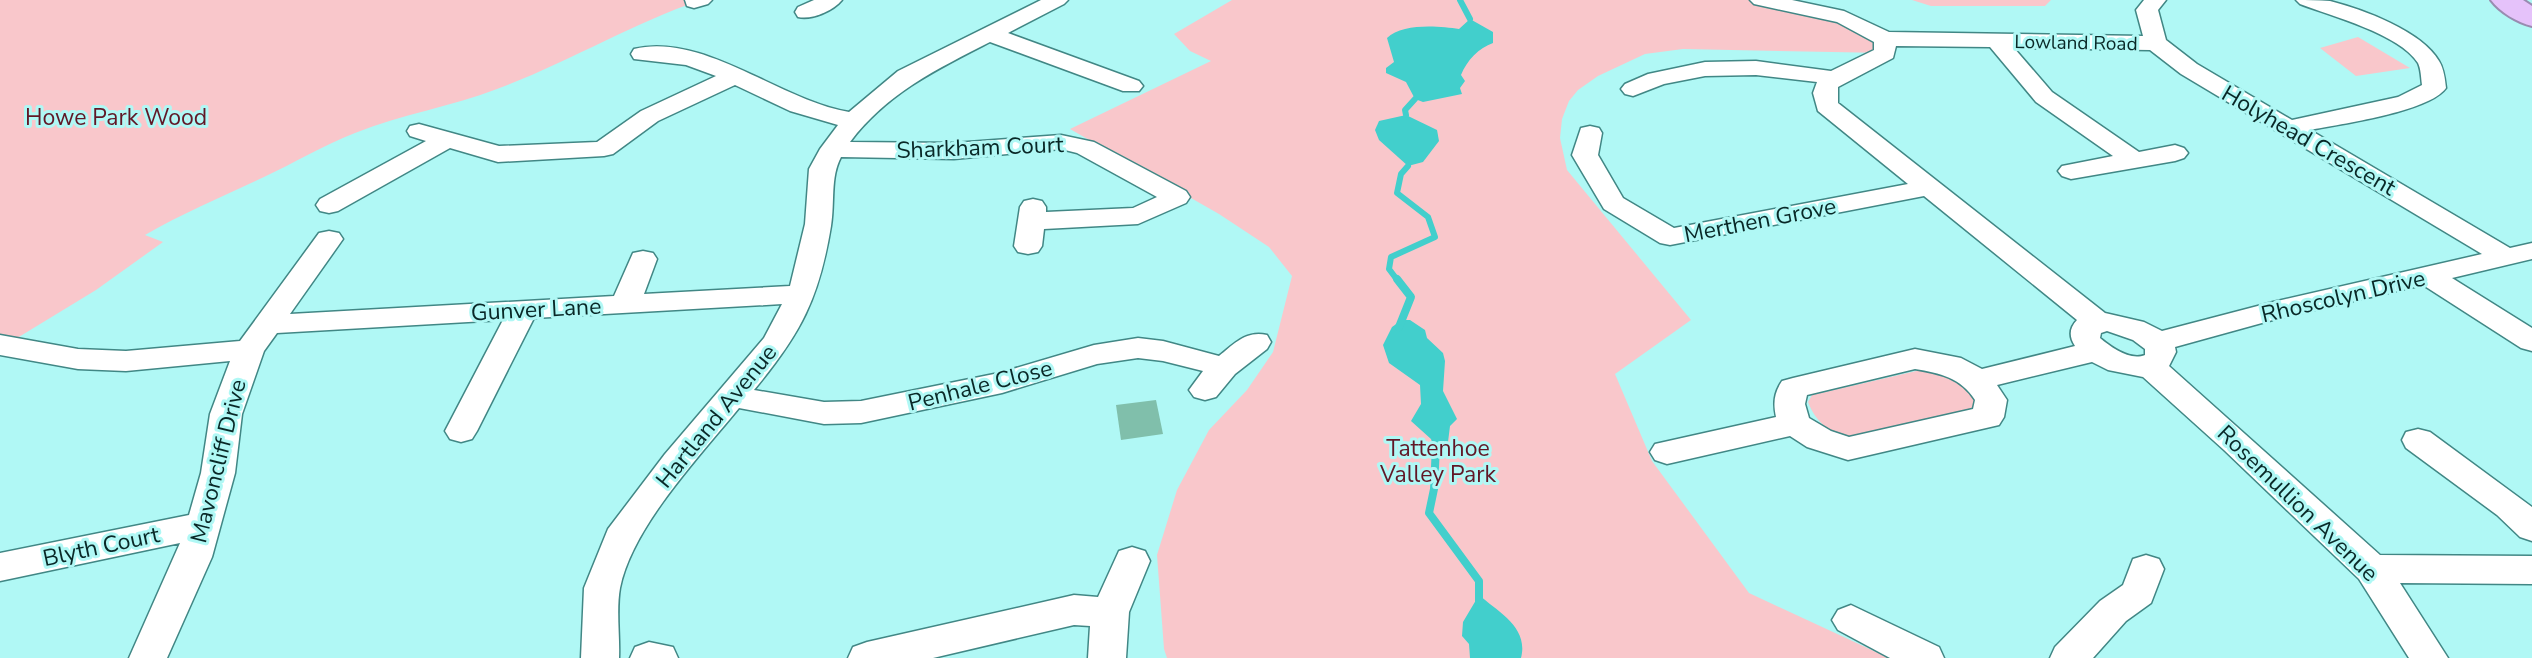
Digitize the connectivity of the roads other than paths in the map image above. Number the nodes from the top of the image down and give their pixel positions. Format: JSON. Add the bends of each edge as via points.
{"nodes":[{"id":1,"x":1057,"y":0,"type":"edge"},
{"id":2,"x":1761,"y":0,"type":"edge"},
{"id":3,"x":2155,"y":0,"type":"edge"},
{"id":4,"x":2307,"y":0,"type":"edge"},
{"id":5,"x":2505,"y":0,"type":"edge"},
{"id":6,"x":2532,"y":18,"type":"edge"},
{"id":7,"x":989,"y":34,"type":"junction"},
{"id":8,"x":1885,"y":39,"type":"junction"},
{"id":9,"x":1996,"y":40,"type":"junction"},
{"id":10,"x":2155,"y":43,"type":"junction"},
{"id":11,"x":642,"y":54,"type":"dead end"},
{"id":12,"x":736,"y":76,"type":"junction"},
{"id":13,"x":1832,"y":78,"type":"junction"},
{"id":14,"x":1130,"y":86,"type":"dead end"},
{"id":15,"x":1633,"y":89,"type":"dead end"},
{"id":16,"x":854,"y":120,"type":"junction"},
{"id":17,"x":2287,"y":128,"type":"junction"},
{"id":18,"x":419,"y":131,"type":"dead end"},
{"id":19,"x":446,"y":140,"type":"junction"},
{"id":20,"x":832,"y":149,"type":"junction"},
{"id":21,"x":2175,"y":153,"type":"dead end"},
{"id":22,"x":1614,"y":157,"type":"dead end"},
{"id":23,"x":2135,"y":160,"type":"junction"},
{"id":24,"x":2071,"y":172,"type":"dead end"},
{"id":25,"x":1927,"y":188,"type":"junction"},
{"id":26,"x":329,"y":205,"type":"dead end"},
{"id":27,"x":1031,"y":225,"type":"dead end"},
{"id":28,"x":329,"y":239,"type":"dead end"},
{"id":29,"x":2519,"y":254,"type":"edge"},
{"id":30,"x":643,"y":259,"type":"dead end"},
{"id":31,"x":2429,"y":276,"type":"junction"},
{"id":32,"x":802,"y":294,"type":"junction"},
{"id":33,"x":626,"y":303,"type":"junction"},
{"id":34,"x":523,"y":310,"type":"junction"},
{"id":35,"x":270,"y":324,"type":"junction"},
{"id":36,"x":2096,"y":337,"type":"junction"},
{"id":37,"x":2532,"y":341,"type":"edge"},
{"id":38,"x":1256,"y":342,"type":"dead end"},
{"id":39,"x":0,"y":345,"type":"edge"},
{"id":40,"x":249,"y":350,"type":"junction"},
{"id":41,"x":2152,"y":354,"type":"junction"},
{"id":42,"x":1978,"y":380,"type":"junction"},
{"id":43,"x":734,"y":397,"type":"junction"},
{"id":44,"x":1794,"y":424,"type":"junction"},
{"id":45,"x":461,"y":431,"type":"dead end"},
{"id":46,"x":2418,"y":440,"type":"dead end"},
{"id":47,"x":1667,"y":452,"type":"dead end"},
{"id":48,"x":203,"y":525,"type":"junction"},
{"id":49,"x":2532,"y":528,"type":"edge"},
{"id":50,"x":1132,"y":561,"type":"dead end"},
{"id":51,"x":0,"y":567,"type":"edge"},
{"id":52,"x":2146,"y":569,"type":"dead end"},
{"id":53,"x":2372,"y":569,"type":"junction"},
{"id":54,"x":2532,"y":570,"type":"edge"},
{"id":55,"x":1110,"y":612,"type":"junction"},
{"id":56,"x":1852,"y":620,"type":"dead end"},
{"id":57,"x":148,"y":658,"type":"edge"},
{"id":58,"x":600,"y":658,"type":"edge"},
{"id":59,"x":649,"y":658,"type":"edge"},
{"id":60,"x":659,"y":658,"type":"edge"},
{"id":61,"x":867,"y":658,"type":"edge"},
{"id":62,"x":1107,"y":658,"type":"edge"},
{"id":63,"x":1925,"y":658,"type":"edge"},
{"id":64,"x":2069,"y":658,"type":"edge"},
{"id":65,"x":2428,"y":658,"type":"edge"}],
"edges":[{"from":1,"to":7,"type":"street","name":"Hartland Avenue"},
{"from":2,"to":8,"type":"street","via":[[1844,17]]},
{"from":3,"to":10,"type":"street","via":[[2147,10]]},
{"from":4,"to":17,"type":"street","via":[[2400,37],[2429,62],[2434,88],[2405,103]]},
{"from":5,"to":6,"type":"highway"},
{"from":7,"to":14,"type":"street"},
{"from":7,"to":16,"type":"street","name":"Hartland Avenue","via":[[906,76]]},
{"from":8,"to":9,"type":"street","name":"Lowland Road"},
{"from":8,"to":13,"type":"street","via":[[1885,53],[1874,62]]},
{"from":9,"to":10,"type":"street","name":"Lowland Road"},
{"from":9,"to":23,"type":"street","name":"Lowland Road","via":[[2044,97]]},
{"from":10,"to":17,"type":"street","name":"Holyhead Crescent"},
{"from":11,"to":12,"type":"street","via":[[692,57]]},
{"from":12,"to":16,"type":"street","via":[[823,115]]},
{"from":12,"to":19,"type":"street","via":[[648,115],[604,149],[498,154]]},
{"from":13,"to":15,"type":"street","via":[[1755,67],[1654,78]]},
{"from":13,"to":25,"type":"street","via":[[1824,90],[1826,106]]},
{"from":16,"to":20,"type":"street","name":"Hartland Avenue"},
{"from":17,"to":29,"type":"street","name":"Holyhead Crescent"},
{"from":18,"to":19,"type":"street"},
{"from":19,"to":26,"type":"street"},
{"from":20,"to":27,"type":"street","name":"Sharkham Court","via":[[954,151],[1061,142],[1085,147],[1177,197],[1138,216]]},
{"from":20,"to":32,"type":"street","name":"Hartland Avenue","via":[[822,169],[818,225]]},
{"from":21,"to":23,"type":"street"},
{"from":22,"to":25,"type":"street","name":"Merthen Grove","via":[[1588,144],[1613,203],[1670,237]]},
{"from":23,"to":24,"type":"street"},
{"from":25,"to":36,"type":"street"},
{"from":28,"to":35,"type":"street","name":"Mavoncliff Drive"},
{"from":29,"to":31,"type":"street","name":"Rhoscolyn Drive"},
{"from":30,"to":33,"type":"street"},
{"from":31,"to":37,"type":"street"},
{"from":31,"to":41,"type":"street","name":"Rhoscolyn Drive","via":[[2273,311],[2203,332]]},
{"from":32,"to":33,"type":"street","name":"Gunver Lane"},
{"from":32,"to":43,"type":"street","name":"Hartland Avenue","via":[[777,342]]},
{"from":33,"to":34,"type":"street","name":"Gunver Lane"},
{"from":34,"to":35,"type":"street","name":"Gunver Lane"},
{"from":34,"to":45,"type":"street"},
{"from":35,"to":40,"type":"street","name":"Mavoncliff Drive"},
{"from":36,"to":41,"type":"street","name":"Rhoscolyn Drive","via":[[2121,364]]},
{"from":36,"to":42,"type":"street"},
{"from":38,"to":43,"type":"street","name":"Penhale Close","via":[[1215,379],[1163,351],[1138,348],[1105,352],[1002,383],[861,412],[824,413]]},
{"from":39,"to":40,"type":"street","via":[[78,359],[114,360]]},
{"from":40,"to":48,"type":"street","name":"Mavoncliff Drive","via":[[226,414],[218,473]]},
{"from":41,"to":53,"type":"street","name":"Rosemullion Avenue","via":[[2236,442]]},
{"from":42,"to":44,"type":"street","via":[[1950,365],[1915,359],[1793,388],[1788,404]]},
{"from":42,"to":44,"type":"street","via":[[1991,400],[1987,417],[1848,449]]},
{"from":43,"to":58,"type":"street","name":"Hartland Avenue","via":[[620,538],[602,588]]},
{"from":44,"to":47,"type":"street"},
{"from":46,"to":49,"type":"street"},
{"from":48,"to":51,"type":"street","name":"Blyth Court"},
{"from":48,"to":57,"type":"street","name":"Mavoncliff Drive","via":[[194,556]]},
{"from":50,"to":55,"type":"street"},
{"from":52,"to":64,"type":"street","via":[[2138,593],[2113,611]]},
{"from":53,"to":54,"type":"street"},
{"from":53,"to":65,"type":"street","name":"Rosemullion Avenue"},
{"from":55,"to":61,"type":"street","via":[[1074,610]]},
{"from":55,"to":62,"type":"street"},
{"from":56,"to":63,"type":"street"},
{"from":59,"to":60,"type":"street"}]}
